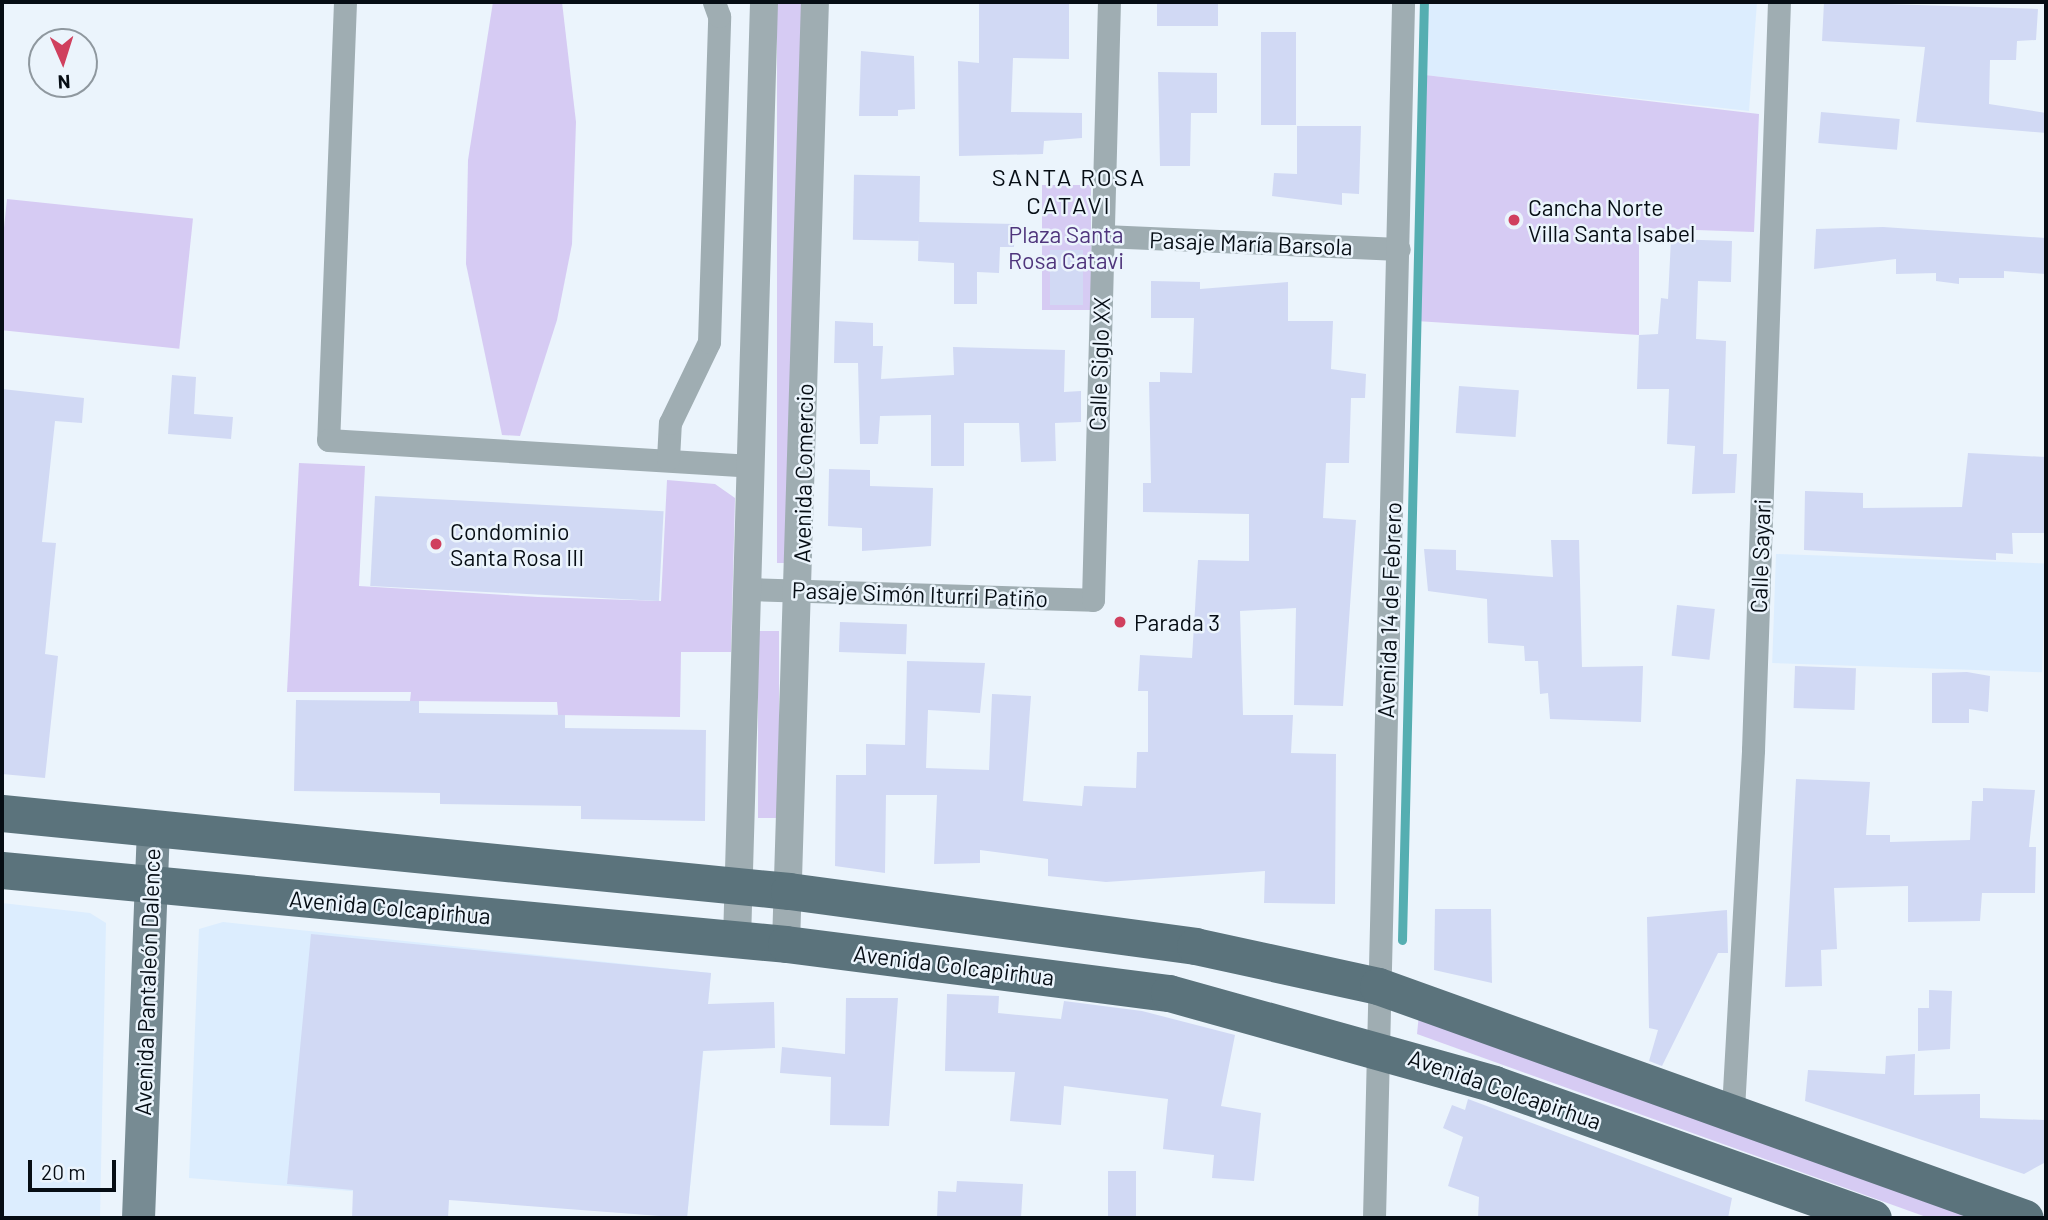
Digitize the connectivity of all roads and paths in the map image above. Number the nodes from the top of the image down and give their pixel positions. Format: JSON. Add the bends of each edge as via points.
{"nodes":[{"id":1,"x":345,"y":2,"type":"edge"},
{"id":2,"x":714,"y":2,"type":"edge"},
{"id":3,"x":764,"y":2,"type":"edge"},
{"id":4,"x":815,"y":2,"type":"edge"},
{"id":5,"x":1109,"y":2,"type":"edge"},
{"id":6,"x":1403,"y":2,"type":"edge"},
{"id":7,"x":1779,"y":2,"type":"edge"},
{"id":8,"x":1103,"y":236,"type":"junction"},
{"id":9,"x":1399,"y":249,"type":"junction"},
{"id":10,"x":668,"y":459,"type":"junction"},
{"id":11,"x":751,"y":466,"type":"junction"},
{"id":12,"x":748,"y":589,"type":"junction"},
{"id":13,"x":800,"y":591,"type":"junction"},
{"id":14,"x":1093,"y":600,"type":"joint"},
{"id":15,"x":2,"y":813,"type":"edge"},
{"id":16,"x":153,"y":829,"type":"junction"},
{"id":17,"x":2,"y":870,"type":"edge"},
{"id":18,"x":149,"y":885,"type":"junction"},
{"id":19,"x":740,"y":888,"type":"junction"},
{"id":20,"x":789,"y":891,"type":"junction"},
{"id":21,"x":737,"y":940,"type":"junction"},
{"id":22,"x":786,"y":944,"type":"junction"},
{"id":23,"x":1378,"y":986,"type":"junction"},
{"id":24,"x":1377,"y":1046,"type":"junction"},
{"id":25,"x":1733,"y":1109,"type":"junction"},
{"id":26,"x":138,"y":1218,"type":"edge"},
{"id":27,"x":1374,"y":1218,"type":"edge"},
{"id":28,"x":1873,"y":1218,"type":"edge"},
{"id":29,"x":2025,"y":1218,"type":"edge"}],
"edges":[{"from":1,"to":10,"type":"street","via":[[328,440]]},
{"from":2,"to":10,"type":"street","via":[[719,16],[709,342],[670,423]]},
{"from":3,"to":11,"type":"street"},
{"from":4,"to":13,"type":"street","name":"Avenida Comercio"},
{"from":5,"to":8,"type":"street","name":"Calle Siglo XX"},
{"from":6,"to":9,"type":"street","name":"Avenida 14 de Febrero"},
{"from":7,"to":25,"type":"street","name":"Calle Sayari","via":[[1753,750]]},
{"from":8,"to":9,"type":"street","name":"Pasaje María Barsola"},
{"from":8,"to":14,"type":"street","name":"Calle Siglo XX"},
{"from":9,"to":23,"type":"street","name":"Avenida 14 de Febrero"},
{"from":10,"to":11,"type":"street"},
{"from":11,"to":12,"type":"street"},
{"from":12,"to":13,"type":"street","name":"Pasaje Simón Iturri Patiño"},
{"from":12,"to":19,"type":"street"},
{"from":13,"to":14,"type":"street","name":"Pasaje Simón Iturri Patiño"},
{"from":13,"to":20,"type":"street","name":"Avenida Comercio"},
{"from":15,"to":16,"type":"main road"},
{"from":16,"to":18,"type":"main road","name":"Avenida Pantaleón Dalence"},
{"from":16,"to":19,"type":"main road"},
{"from":17,"to":18,"type":"main road","name":"Avenida Colcapirhua"},
{"from":18,"to":21,"type":"main road","name":"Avenida Colcapirhua"},
{"from":18,"to":26,"type":"main road","name":"Avenida Pantaleón Dalence"},
{"from":19,"to":20,"type":"main road"},
{"from":19,"to":21,"type":"street"},
{"from":20,"to":22,"type":"street","name":"Avenida Comercio"},
{"from":20,"to":23,"type":"main road","via":[[1082,927]]},
{"from":21,"to":22,"type":"main road","name":"Avenida Colcapirhua"},
{"from":22,"to":24,"type":"main road","name":"Avenida Colcapirhua","via":[[1169,993]]},
{"from":23,"to":24,"type":"street","name":"Avenida 14 de Febrero"},
{"from":23,"to":25,"type":"main road"},
{"from":24,"to":27,"type":"street","name":"Avenida 14 de Febrero"},
{"from":24,"to":28,"type":"main road","name":"Avenida Colcapirhua"},
{"from":25,"to":29,"type":"main road"}]}
